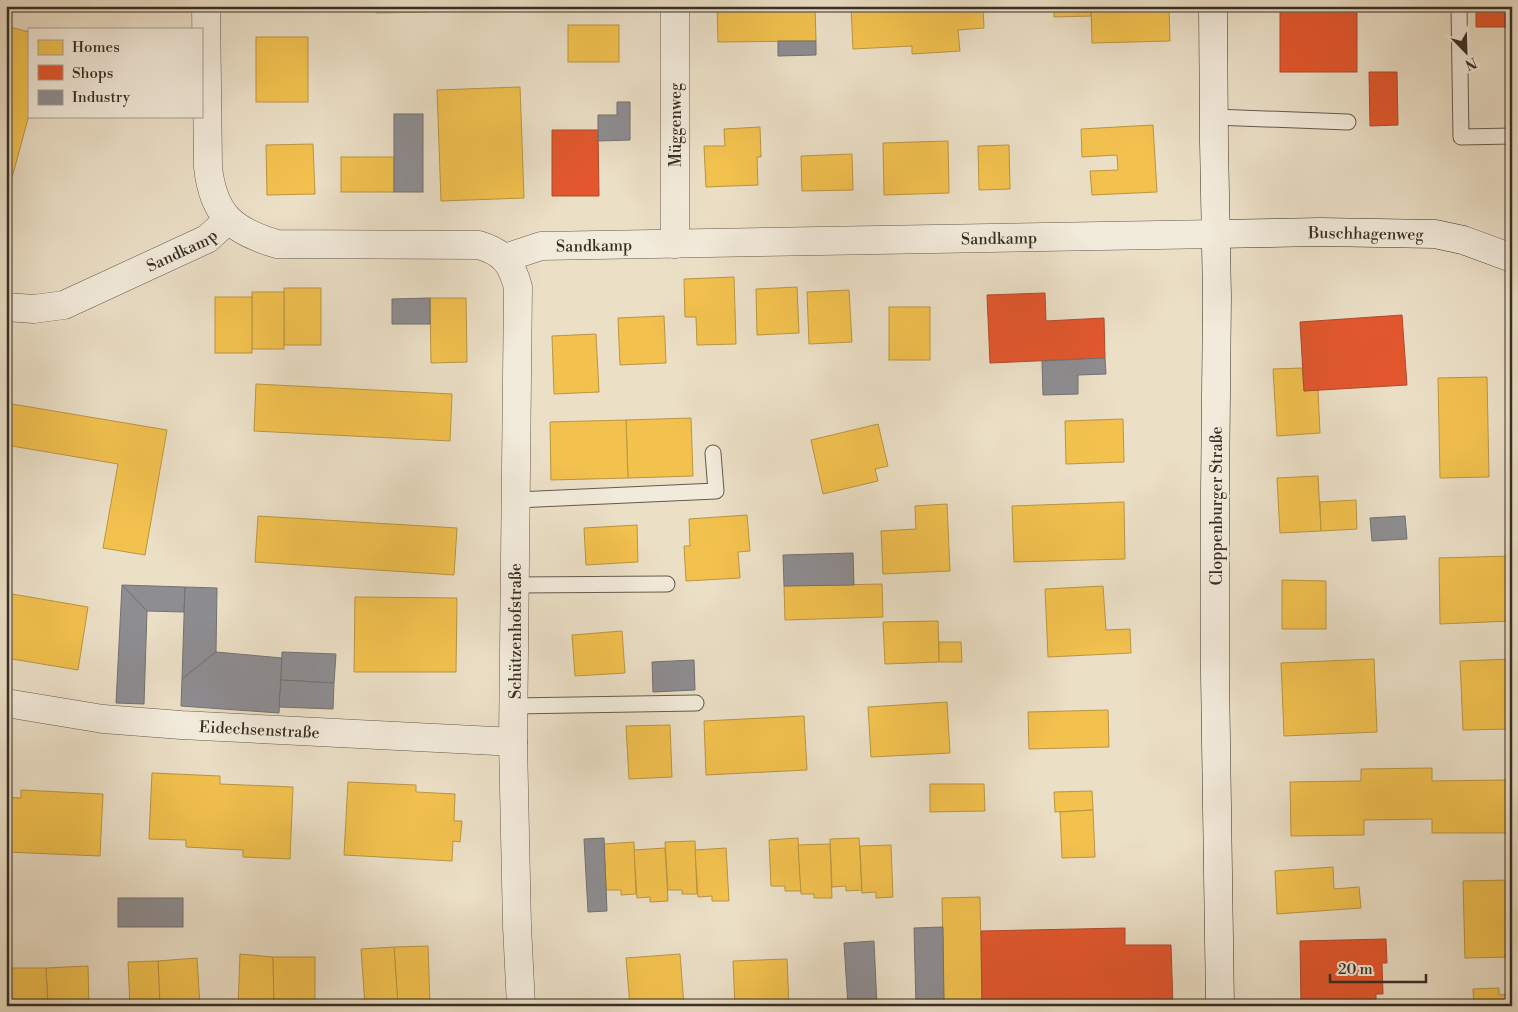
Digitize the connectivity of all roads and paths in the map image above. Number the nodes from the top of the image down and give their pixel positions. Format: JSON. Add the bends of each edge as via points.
{"nodes":[{"id":1,"x":206,"y":6,"type":"edge"},
{"id":2,"x":674,"y":6,"type":"edge"},
{"id":3,"x":1213,"y":6,"type":"edge"},
{"id":4,"x":1459,"y":6,"type":"edge"},
{"id":5,"x":1214,"y":117,"type":"junction"},
{"id":6,"x":1348,"y":122,"type":"dead end"},
{"id":7,"x":1512,"y":136,"type":"edge"},
{"id":8,"x":228,"y":220,"type":"junction"},
{"id":9,"x":1216,"y":234,"type":"junction"},
{"id":10,"x":675,"y":244,"type":"junction"},
{"id":11,"x":505,"y":258,"type":"junction"},
{"id":12,"x":1512,"y":258,"type":"edge"},
{"id":13,"x":6,"y":307,"type":"edge"},
{"id":14,"x":713,"y":453,"type":"dead end"},
{"id":15,"x":516,"y":500,"type":"junction"},
{"id":16,"x":668,"y":584,"type":"dead end"},
{"id":17,"x":515,"y":585,"type":"junction"},
{"id":18,"x":6,"y":703,"type":"edge"},
{"id":19,"x":696,"y":703,"type":"dead end"},
{"id":20,"x":514,"y":706,"type":"junction"},
{"id":21,"x":513,"y":742,"type":"junction"},
{"id":22,"x":521,"y":1006,"type":"edge"},
{"id":23,"x":1220,"y":1006,"type":"edge"}],
"edges":[{"from":1,"to":8,"type":"street","via":[[208,167],[219,208]]},
{"from":2,"to":10,"type":"street","name":"Müggenweg"},
{"from":3,"to":5,"type":"street","name":"Cloppenburger Straße"},
{"from":4,"to":7,"type":"lane","via":[[1461,137]]},
{"from":5,"to":6,"type":"lane"},
{"from":5,"to":9,"type":"street","name":"Cloppenburger Straße"},
{"from":8,"to":11,"type":"street","name":"Sandkamp","via":[[242,231],[277,244],[479,245]]},
{"from":8,"to":13,"type":"street","name":"Sandkamp","via":[[207,239],[64,305],[34,309]]},
{"from":9,"to":10,"type":"street","name":"Sandkamp"},
{"from":9,"to":12,"type":"street","name":"Buschhagenweg","via":[[1435,234],[1463,240]]},
{"from":9,"to":23,"type":"street","name":"Cloppenburger Straße"},
{"from":10,"to":11,"type":"street","name":"Sandkamp","via":[[541,246]]},
{"from":11,"to":15,"type":"street","name":"Schützenhofstraße","via":[[518,287]]},
{"from":14,"to":15,"type":"lane","via":[[716,491]]},
{"from":15,"to":17,"type":"street","name":"Schützenhofstraße"},
{"from":16,"to":17,"type":"lane"},
{"from":17,"to":20,"type":"street","name":"Schützenhofstraße"},
{"from":18,"to":21,"type":"street","name":"Eidechsenstraße","via":[[103,720]]},
{"from":19,"to":20,"type":"lane"},
{"from":20,"to":21,"type":"street","name":"Schützenhofstraße"},
{"from":21,"to":22,"type":"street","name":"Schützenhofstraße"}]}
